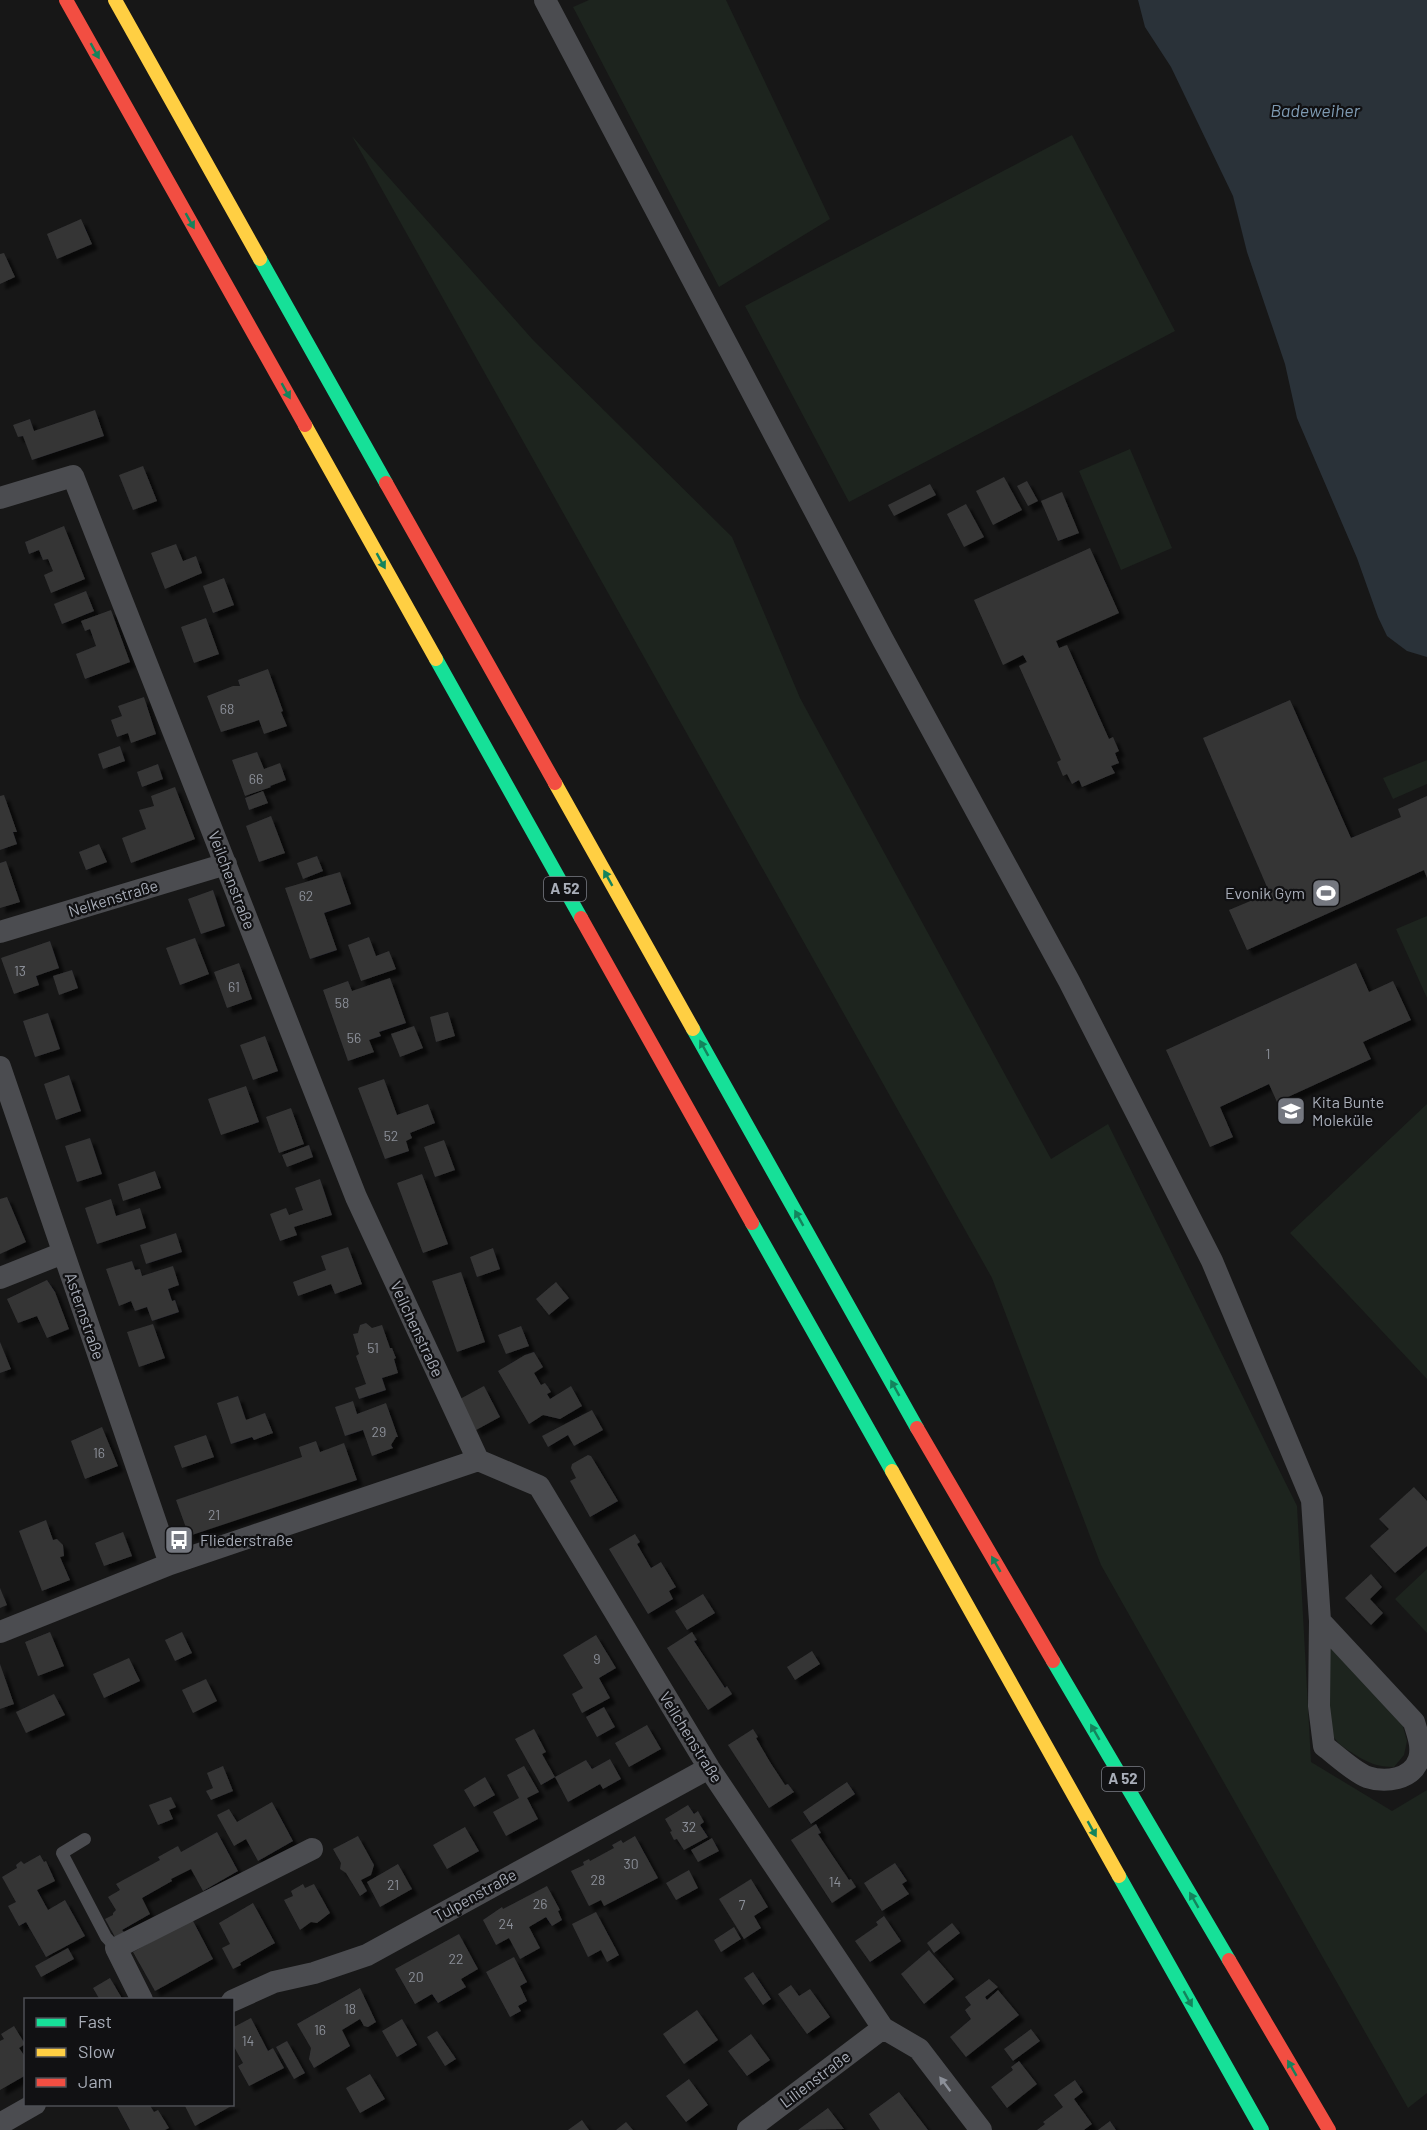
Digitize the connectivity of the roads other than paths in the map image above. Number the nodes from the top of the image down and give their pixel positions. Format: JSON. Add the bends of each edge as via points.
{"nodes":[{"id":1,"x":66,"y":0,"type":"edge"},
{"id":2,"x":116,"y":0,"type":"edge"},
{"id":3,"x":545,"y":0,"type":"edge"},
{"id":4,"x":0,"y":498,"type":"edge"},
{"id":5,"x":226,"y":864,"type":"junction"},
{"id":6,"x":0,"y":932,"type":"edge"},
{"id":7,"x":0,"y":1067,"type":"edge"},
{"id":8,"x":63,"y":1253,"type":"junction"},
{"id":9,"x":0,"y":1278,"type":"edge"},
{"id":10,"x":477,"y":1460,"type":"junction"},
{"id":11,"x":170,"y":1564,"type":"junction"},
{"id":12,"x":1320,"y":1621,"type":"junction"},
{"id":13,"x":0,"y":1632,"type":"edge"},
{"id":14,"x":709,"y":1768,"type":"junction"},
{"id":15,"x":85,"y":1839,"type":"dead end"},
{"id":16,"x":312,"y":1849,"type":"dead end"},
{"id":17,"x":116,"y":1948,"type":"junction"},
{"id":18,"x":141,"y":1998,"type":"edge"},
{"id":19,"x":234,"y":2000,"type":"edge"},
{"id":20,"x":883,"y":2028,"type":"junction"},
{"id":21,"x":32,"y":2106,"type":"edge"},
{"id":22,"x":0,"y":2124,"type":"edge"},
{"id":23,"x":1326,"y":2126,"type":"edge"},
{"id":24,"x":748,"y":2130,"type":"edge"},
{"id":25,"x":981,"y":2130,"type":"edge"},
{"id":26,"x":1262,"y":2130,"type":"edge"}],
"edges":[{"from":1,"to":26,"type":"highway","number":"A 52","one_way":true},
{"from":23,"to":2,"type":"highway","number":"A 52","one_way":true,"via":[[923,1439]]},
{"from":3,"to":12,"type":"street","via":[[1074,992],[1212,1261],[1312,1500]]},
{"from":4,"to":5,"type":"street","name":"Veilchenstraße","via":[[73,476]]},
{"from":5,"to":6,"type":"street","name":"Nelkenstraße"},
{"from":5,"to":10,"type":"street","name":"Veilchenstraße","via":[[356,1197]]},
{"from":7,"to":8,"type":"street","name":"Asternstraße"},
{"from":8,"to":9,"type":"street"},
{"from":8,"to":11,"type":"street","name":"Asternstraße"},
{"from":10,"to":11,"type":"street"},
{"from":10,"to":14,"type":"street","name":"Veilchenstraße","via":[[539,1486]]},
{"from":11,"to":13,"type":"street"},
{"from":12,"to":12,"type":"street","via":[[1414,1722],[1420,1741],[1419,1759],[1409,1774],[1390,1780],[1366,1776],[1324,1746],[1318,1706]]},
{"from":14,"to":19,"type":"street","name":"Tulpenstraße","via":[[367,1955],[274,1982]]},
{"from":14,"to":20,"type":"street","name":"Veilchenstraße"},
{"from":15,"to":17,"type":"lane","via":[[62,1853],[106,1937]]},
{"from":16,"to":17,"type":"street"},
{"from":17,"to":18,"type":"street"},
{"from":20,"to":24,"type":"street","name":"Lilienstraße"},
{"from":25,"to":20,"type":"street","name":"Veilchenstraße","one_way":true,"via":[[919,2049]]},
{"from":21,"to":22,"type":"street"}]}
